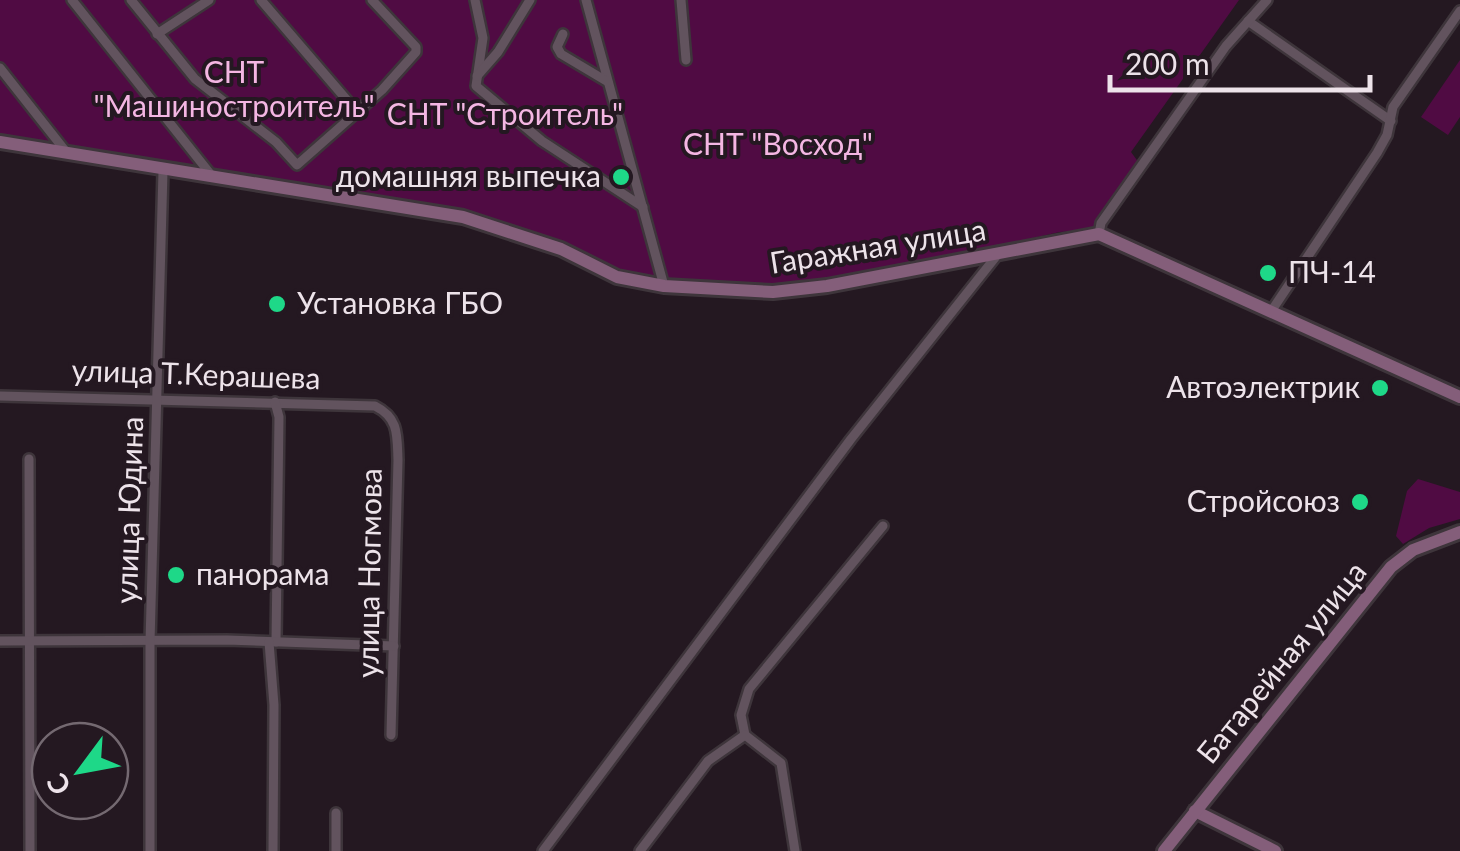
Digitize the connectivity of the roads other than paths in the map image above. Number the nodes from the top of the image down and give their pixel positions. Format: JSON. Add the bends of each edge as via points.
{"nodes":[{"id":1,"x":72,"y":0,"type":"edge"},
{"id":2,"x":131,"y":0,"type":"edge"},
{"id":3,"x":209,"y":0,"type":"edge"},
{"id":4,"x":262,"y":0,"type":"edge"},
{"id":5,"x":372,"y":0,"type":"edge"},
{"id":6,"x":474,"y":0,"type":"edge"},
{"id":7,"x":530,"y":0,"type":"edge"},
{"id":8,"x":586,"y":0,"type":"edge"},
{"id":9,"x":681,"y":0,"type":"edge"},
{"id":10,"x":1266,"y":0,"type":"edge"},
{"id":11,"x":1460,"y":11,"type":"edge"},
{"id":12,"x":1248,"y":21,"type":"junction"},
{"id":13,"x":156,"y":34,"type":"junction"},
{"id":14,"x":563,"y":34,"type":"dead end"},
{"id":15,"x":686,"y":60,"type":"dead end"},
{"id":16,"x":0,"y":68,"type":"edge"},
{"id":17,"x":475,"y":78,"type":"junction"},
{"id":18,"x":608,"y":82,"type":"junction"},
{"id":19,"x":358,"y":112,"type":"junction"},
{"id":20,"x":1392,"y":121,"type":"junction"},
{"id":21,"x":0,"y":142,"type":"edge"},
{"id":22,"x":68,"y":155,"type":"junction"},
{"id":23,"x":163,"y":171,"type":"junction"},
{"id":24,"x":213,"y":178,"type":"junction"},
{"id":25,"x":643,"y":207,"type":"junction"},
{"id":26,"x":1099,"y":234,"type":"junction"},
{"id":27,"x":998,"y":254,"type":"junction"},
{"id":28,"x":664,"y":286,"type":"junction"},
{"id":29,"x":1272,"y":310,"type":"junction"},
{"id":30,"x":0,"y":396,"type":"edge"},
{"id":31,"x":1460,"y":397,"type":"edge"},
{"id":32,"x":159,"y":398,"type":"junction"},
{"id":33,"x":276,"y":402,"type":"junction"},
{"id":34,"x":390,"y":414,"type":"joint"},
{"id":35,"x":29,"y":459,"type":"dead end"},
{"id":36,"x":883,"y":526,"type":"dead end"},
{"id":37,"x":1460,"y":532,"type":"edge"},
{"id":38,"x":0,"y":641,"type":"edge"},
{"id":39,"x":30,"y":641,"type":"junction"},
{"id":40,"x":150,"y":642,"type":"junction"},
{"id":41,"x":272,"y":642,"type":"junction"},
{"id":42,"x":394,"y":646,"type":"junction"},
{"id":43,"x":745,"y":734,"type":"junction"},
{"id":44,"x":391,"y":735,"type":"dead end"},
{"id":45,"x":1195,"y":812,"type":"junction"},
{"id":46,"x":336,"y":813,"type":"dead end"},
{"id":47,"x":30,"y":851,"type":"edge"},
{"id":48,"x":150,"y":851,"type":"edge"},
{"id":49,"x":273,"y":851,"type":"edge"},
{"id":50,"x":336,"y":851,"type":"edge"},
{"id":51,"x":543,"y":851,"type":"edge"},
{"id":52,"x":640,"y":851,"type":"edge"},
{"id":53,"x":795,"y":851,"type":"edge"},
{"id":54,"x":1164,"y":851,"type":"edge"},
{"id":55,"x":1275,"y":851,"type":"edge"}],
"edges":[{"from":1,"to":24,"type":"street"},
{"from":2,"to":13,"type":"street"},
{"from":3,"to":13,"type":"street"},
{"from":4,"to":19,"type":"street"},
{"from":5,"to":19,"type":"street","via":[[416,52]]},
{"from":6,"to":17,"type":"street","via":[[483,38]]},
{"from":7,"to":17,"type":"street"},
{"from":8,"to":18,"type":"street"},
{"from":9,"to":15,"type":"street"},
{"from":10,"to":12,"type":"street"},
{"from":11,"to":20,"type":"street","via":[[1393,108]]},
{"from":12,"to":20,"type":"street"},
{"from":12,"to":26,"type":"street","via":[[1100,223]]},
{"from":13,"to":19,"type":"street","via":[[195,79],[276,142],[296,166]]},
{"from":14,"to":18,"type":"street","via":[[561,54]]},
{"from":16,"to":22,"type":"street"},
{"from":17,"to":25,"type":"street","via":[[476,86],[542,141]]},
{"from":18,"to":25,"type":"street"},
{"from":20,"to":29,"type":"street"},
{"from":21,"to":22,"type":"street","name":"Гаражная улица"},
{"from":22,"to":23,"type":"street","name":"Гаражная улица"},
{"from":23,"to":24,"type":"street","name":"Гаражная улица"},
{"from":23,"to":32,"type":"street","name":"улица Юдина"},
{"from":24,"to":28,"type":"street","name":"Гаражная улица","via":[[463,217],[561,249],[617,278]]},
{"from":25,"to":28,"type":"street"},
{"from":26,"to":27,"type":"street","name":"Гаражная улица"},
{"from":26,"to":29,"type":"street"},
{"from":27,"to":28,"type":"street","name":"Гаражная улица","via":[[773,292]]},
{"from":27,"to":51,"type":"street"},
{"from":29,"to":31,"type":"street"},
{"from":30,"to":32,"type":"street","name":"улица Т.Керашева"},
{"from":32,"to":33,"type":"street","name":"улица Т.Керашева"},
{"from":32,"to":40,"type":"street","name":"улица Юдина"},
{"from":33,"to":34,"type":"street","name":"улица Т.Керашева","via":[[374,406]]},
{"from":33,"to":41,"type":"street"},
{"from":34,"to":42,"type":"street","name":"улица Ногмова","via":[[398,460]]},
{"from":35,"to":39,"type":"street"},
{"from":36,"to":43,"type":"street","via":[[750,689],[741,714]]},
{"from":37,"to":45,"type":"street","name":"Батарейная улица","via":[[1413,550],[1391,567]]},
{"from":38,"to":39,"type":"street"},
{"from":39,"to":40,"type":"street"},
{"from":39,"to":47,"type":"street"},
{"from":40,"to":41,"type":"street"},
{"from":40,"to":48,"type":"street","name":"улица Юдина"},
{"from":41,"to":42,"type":"street"},
{"from":41,"to":49,"type":"street"},
{"from":42,"to":44,"type":"street","name":"улица Ногмова"},
{"from":43,"to":52,"type":"street","via":[[708,761]]},
{"from":43,"to":53,"type":"street","via":[[781,763]]},
{"from":45,"to":54,"type":"street","name":"Батарейная улица"},
{"from":45,"to":55,"type":"street"},
{"from":46,"to":50,"type":"street"}]}
